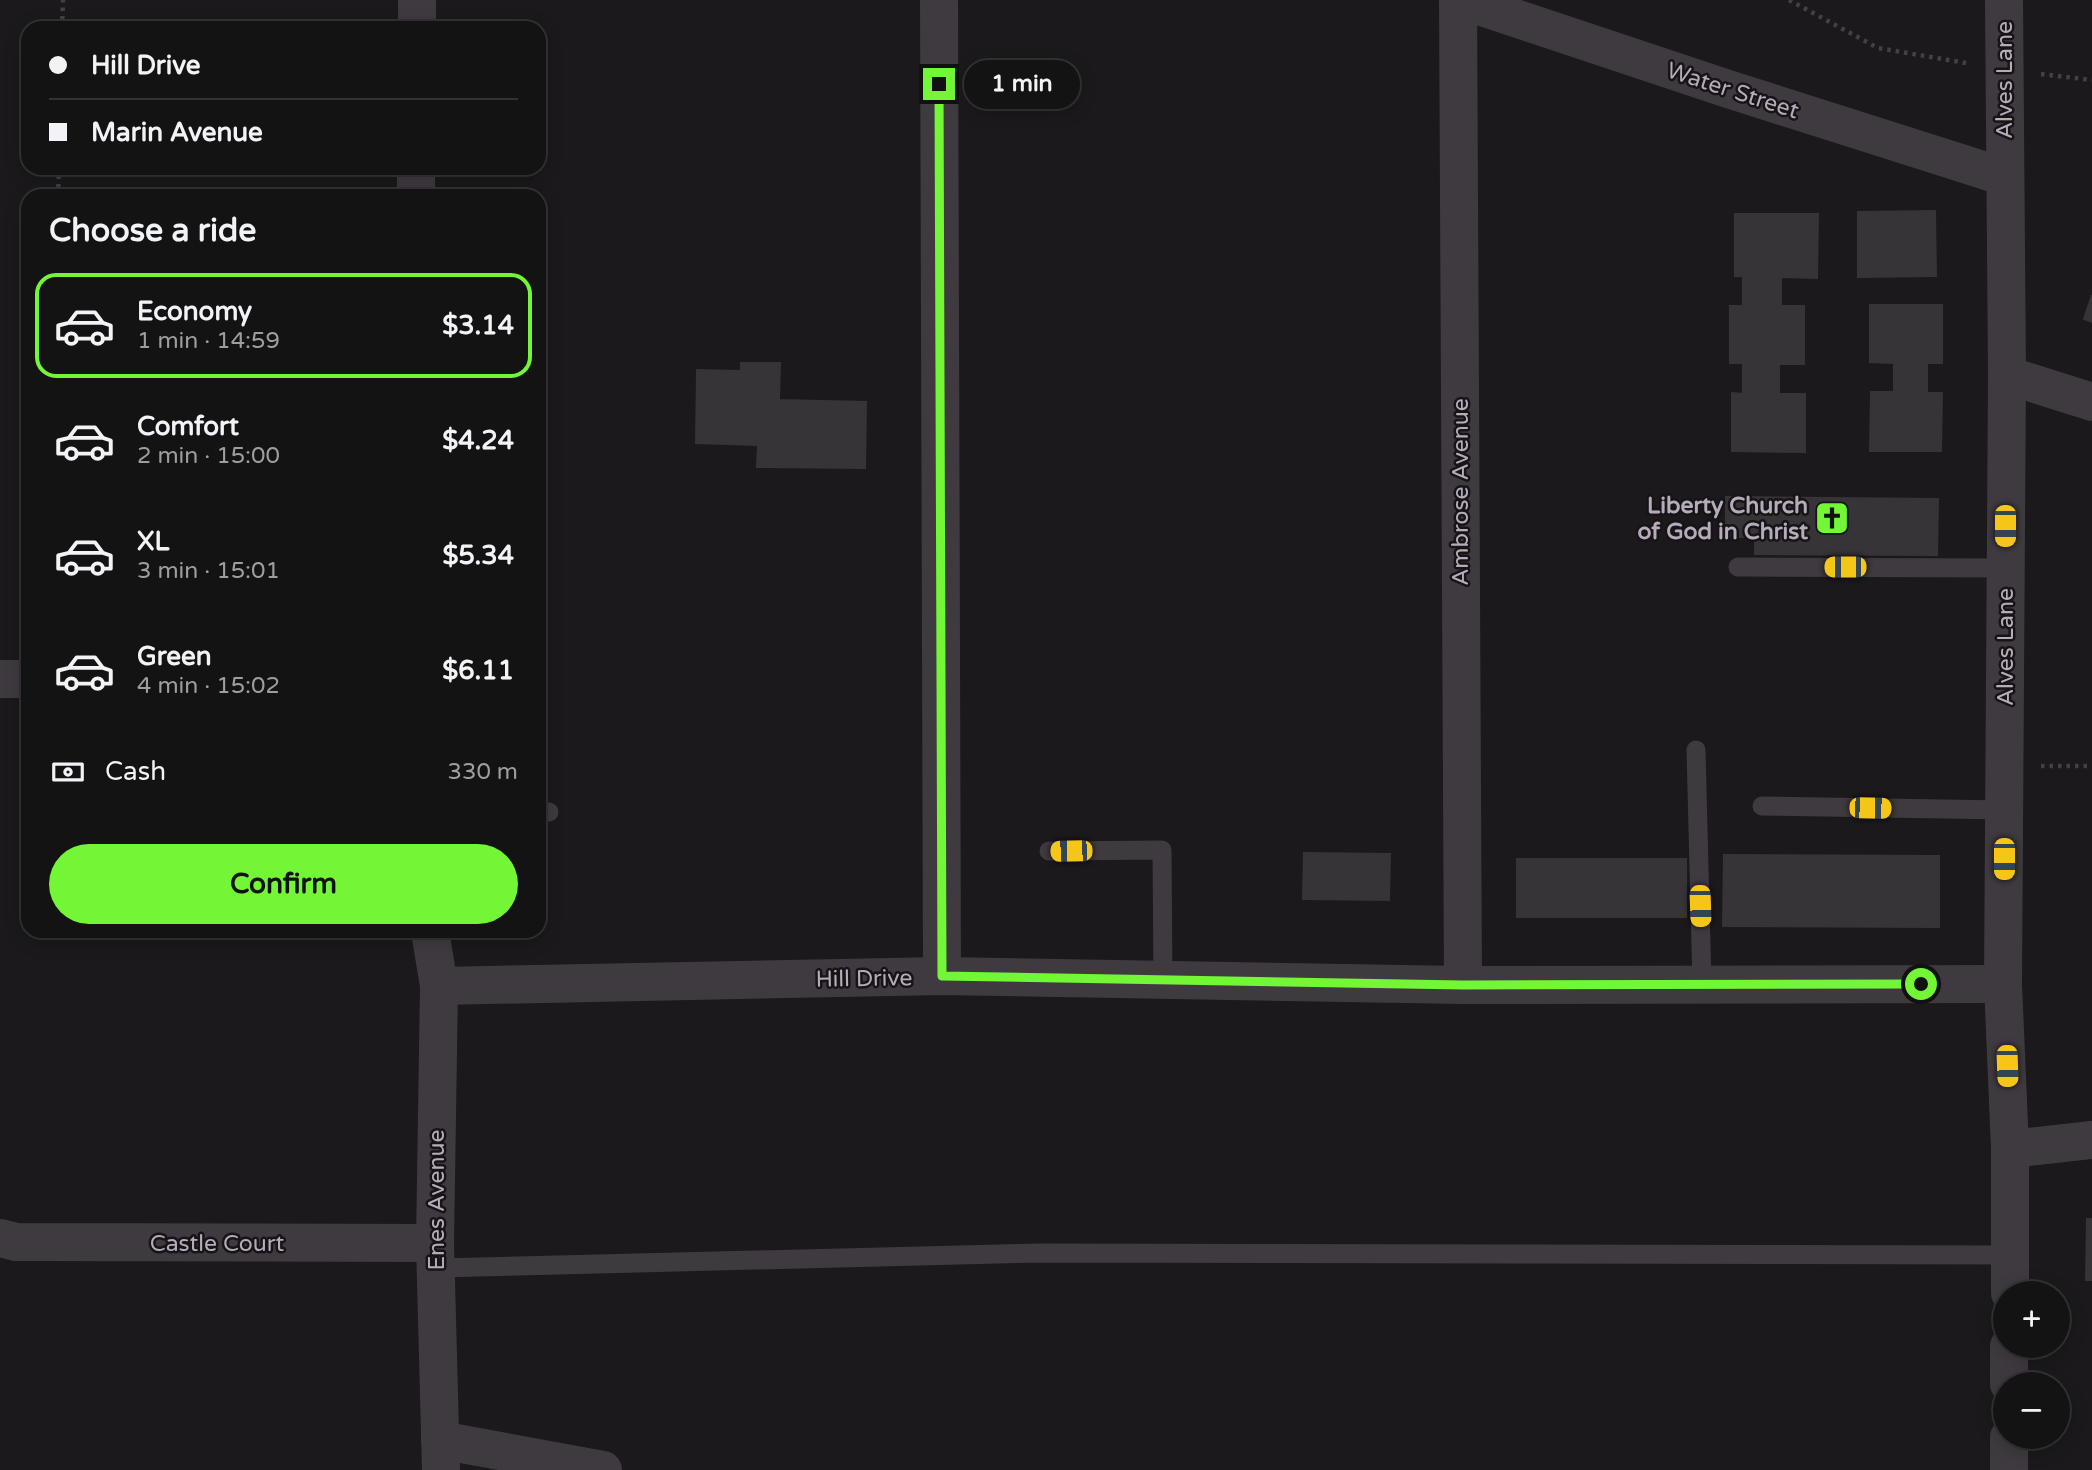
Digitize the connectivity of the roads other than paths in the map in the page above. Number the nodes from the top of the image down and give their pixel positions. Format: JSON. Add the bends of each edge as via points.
{"nodes":[{"id":1,"x":417,"y":0,"type":"edge"},
{"id":2,"x":939,"y":0,"type":"edge"},
{"id":3,"x":1459,"y":0,"type":"edge"},
{"id":4,"x":2004,"y":0,"type":"edge"},
{"id":5,"x":417,"y":21,"type":"edge"},
{"id":6,"x":2005,"y":177,"type":"junction"},
{"id":7,"x":2007,"y":375,"type":"junction"},
{"id":8,"x":2092,"y":402,"type":"edge"},
{"id":9,"x":1738,"y":567,"type":"dead end"},
{"id":10,"x":2005,"y":568,"type":"junction"},
{"id":11,"x":0,"y":679,"type":"edge"},
{"id":12,"x":21,"y":679,"type":"edge"},
{"id":13,"x":1696,"y":750,"type":"dead end"},
{"id":14,"x":1762,"y":806,"type":"dead end"},
{"id":15,"x":2005,"y":810,"type":"junction"},
{"id":16,"x":1049,"y":851,"type":"dead end"},
{"id":17,"x":431,"y":938,"type":"edge"},
{"id":18,"x":942,"y":976,"type":"junction"},
{"id":19,"x":1163,"y":980,"type":"junction"},
{"id":20,"x":2003,"y":984,"type":"junction"},
{"id":21,"x":1463,"y":985,"type":"junction"},
{"id":22,"x":1702,"y":985,"type":"junction"},
{"id":23,"x":439,"y":986,"type":"junction"},
{"id":24,"x":2092,"y":1140,"type":"edge"},
{"id":25,"x":2010,"y":1149,"type":"junction"},
{"id":26,"x":0,"y":1238,"type":"edge"},
{"id":27,"x":2010,"y":1255,"type":"junction"},
{"id":28,"x":435,"y":1256,"type":"junction"},
{"id":29,"x":2010,"y":1281,"type":"edge"},
{"id":30,"x":2009,"y":1449,"type":"edge"},
{"id":31,"x":441,"y":1455,"type":"edge"},
{"id":32,"x":603,"y":1470,"type":"edge"},
{"id":33,"x":2009,"y":1470,"type":"edge"}],
"edges":[{"from":1,"to":5,"type":"street"},
{"from":2,"to":18,"type":"street"},
{"from":3,"to":6,"type":"street","name":"Water Street"},
{"from":3,"to":21,"type":"street","name":"Ambrose Avenue"},
{"from":4,"to":6,"type":"street","name":"Alves Lane"},
{"from":6,"to":7,"type":"street","name":"Alves Lane"},
{"from":7,"to":8,"type":"street"},
{"from":7,"to":10,"type":"street","name":"Alves Lane"},
{"from":9,"to":10,"type":"lane"},
{"from":10,"to":15,"type":"street","name":"Alves Lane"},
{"from":11,"to":12,"type":"street"},
{"from":13,"to":22,"type":"lane"},
{"from":14,"to":15,"type":"lane"},
{"from":15,"to":20,"type":"street","name":"Alves Lane"},
{"from":16,"to":19,"type":"lane","via":[[1162,850]]},
{"from":17,"to":23,"type":"street","name":"Enes Avenue"},
{"from":18,"to":19,"type":"street","name":"Hill Drive"},
{"from":18,"to":23,"type":"street","name":"Hill Drive"},
{"from":19,"to":21,"type":"street","name":"Hill Drive"},
{"from":20,"to":22,"type":"street","name":"Hill Drive"},
{"from":20,"to":25,"type":"street","name":"Alves Lane"},
{"from":21,"to":22,"type":"street","name":"Hill Drive"},
{"from":23,"to":28,"type":"street","name":"Enes Avenue"},
{"from":24,"to":25,"type":"street"},
{"from":25,"to":27,"type":"street","name":"Alves Lane"},
{"from":26,"to":28,"type":"street","name":"Castle Court"},
{"from":27,"to":28,"type":"lane"},
{"from":27,"to":29,"type":"street","name":"Alves Lane"},
{"from":28,"to":31,"type":"street","name":"Enes Avenue"},
{"from":30,"to":33,"type":"street"},
{"from":31,"to":32,"type":"street"}]}
